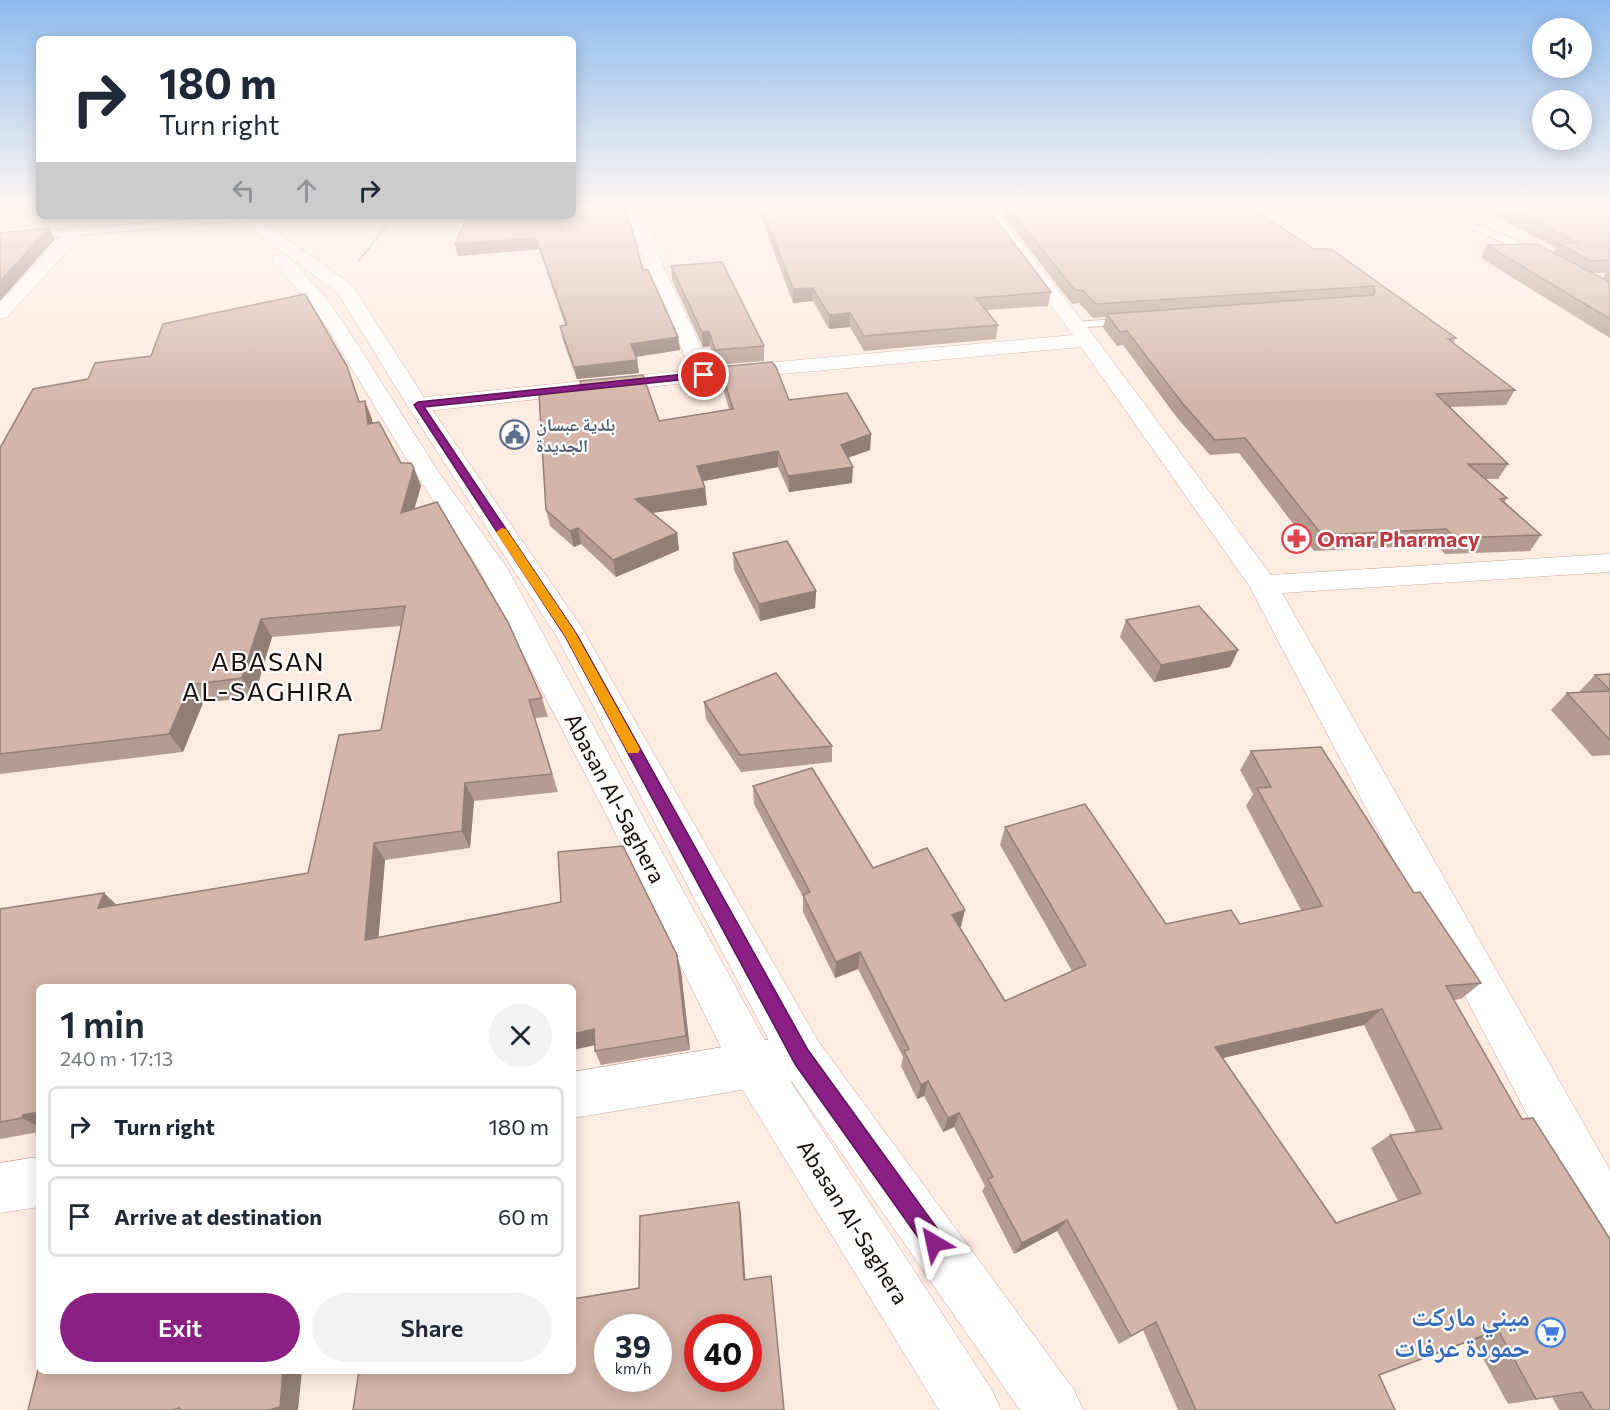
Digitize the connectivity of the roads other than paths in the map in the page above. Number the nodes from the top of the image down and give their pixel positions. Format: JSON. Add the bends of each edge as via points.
{"nodes":[{"id":1,"x":35,"y":275,"type":"edge"},
{"id":2,"x":294,"y":275,"type":"edge"},
{"id":3,"x":324,"y":275,"type":"edge"},
{"id":4,"x":658,"y":275,"type":"edge"},
{"id":5,"x":1038,"y":275,"type":"edge"},
{"id":6,"x":0,"y":313,"type":"edge"},
{"id":7,"x":1136,"y":321,"type":"edge"},
{"id":8,"x":1082,"y":332,"type":"junction"},
{"id":9,"x":704,"y":375,"type":"junction"},
{"id":10,"x":418,"y":405,"type":"junction"},
{"id":11,"x":1610,"y":563,"type":"edge"},
{"id":12,"x":1263,"y":585,"type":"junction"},
{"id":13,"x":802,"y":1057,"type":"junction"},
{"id":14,"x":753,"y":1066,"type":"junction"},
{"id":15,"x":576,"y":1095,"type":"edge"},
{"id":16,"x":36,"y":1182,"type":"edge"},
{"id":17,"x":0,"y":1188,"type":"edge"},
{"id":18,"x":1610,"y":1220,"type":"edge"},
{"id":19,"x":972,"y":1410,"type":"edge"},
{"id":20,"x":1054,"y":1410,"type":"edge"}],
"edges":[{"from":1,"to":6,"type":"street"},
{"from":2,"to":14,"type":"street","name":"Abasan Al-Saghera","via":[[317,299],[427,473],[493,568]]},
{"from":3,"to":10,"type":"street","name":"Abasan Al-Saghera","via":[[341,286]]},
{"from":4,"to":9,"type":"street"},
{"from":5,"to":8,"type":"street"},
{"from":7,"to":8,"type":"lane"},
{"from":8,"to":9,"type":"street"},
{"from":8,"to":12,"type":"street"},
{"from":9,"to":10,"type":"street"},
{"from":10,"to":13,"type":"street","name":"Abasan Al-Saghera","via":[[571,635]]},
{"from":11,"to":12,"type":"street"},
{"from":12,"to":18,"type":"street"},
{"from":13,"to":14,"type":"street"},
{"from":13,"to":20,"type":"street","name":"Abasan Al-Saghera"},
{"from":14,"to":15,"type":"street"},
{"from":14,"to":19,"type":"street","name":"Abasan Al-Saghera"},
{"from":16,"to":17,"type":"street"}]}
